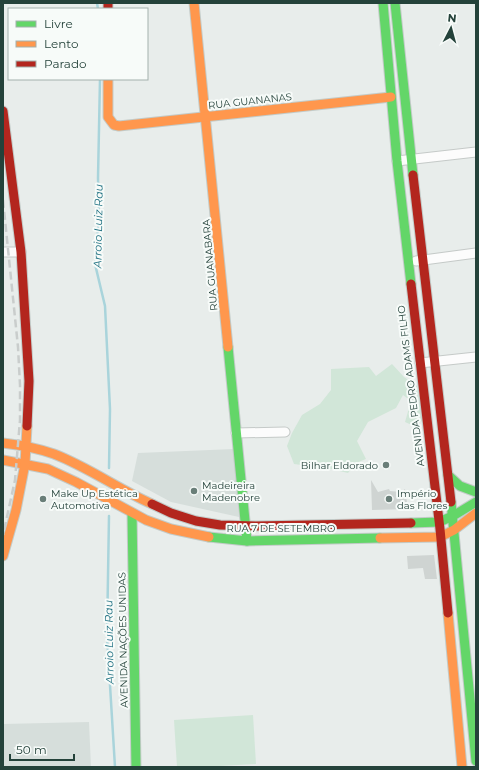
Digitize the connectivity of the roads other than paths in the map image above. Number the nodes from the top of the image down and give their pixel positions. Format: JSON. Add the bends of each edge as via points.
{"nodes":[{"id":1,"x":194,"y":3,"type":"edge"},
{"id":2,"x":382,"y":3,"type":"edge"},
{"id":3,"x":395,"y":3,"type":"edge"},
{"id":4,"x":108,"y":80,"type":"edge"},
{"id":5,"x":391,"y":97,"type":"junction"},
{"id":6,"x":3,"y":111,"type":"edge"},
{"id":7,"x":206,"y":117,"type":"junction"},
{"id":8,"x":476,"y":152,"type":"edge"},
{"id":9,"x":411,"y":160,"type":"junction"},
{"id":10,"x":397,"y":161,"type":"junction"},
{"id":11,"x":14,"y":195,"type":"junction"},
{"id":12,"x":6,"y":203,"type":"dead end"},
{"id":13,"x":3,"y":252,"type":"edge"},
{"id":14,"x":21,"y":252,"type":"junction"},
{"id":15,"x":476,"y":253,"type":"edge"},
{"id":16,"x":422,"y":260,"type":"junction"},
{"id":17,"x":408,"y":262,"type":"junction"},
{"id":18,"x":476,"y":357,"type":"edge"},
{"id":19,"x":434,"y":362,"type":"junction"},
{"id":20,"x":420,"y":364,"type":"junction"},
{"id":21,"x":285,"y":432,"type":"dead end"},
{"id":22,"x":236,"y":433,"type":"junction"},
{"id":23,"x":3,"y":443,"type":"edge"},
{"id":24,"x":26,"y":447,"type":"junction"},
{"id":25,"x":3,"y":460,"type":"edge"},
{"id":26,"x":25,"y":464,"type":"junction"},
{"id":27,"x":448,"y":475,"type":"junction"},
{"id":28,"x":476,"y":492,"type":"edge"},
{"id":29,"x":476,"y":502,"type":"edge"},
{"id":30,"x":132,"y":513,"type":"junction"},
{"id":31,"x":476,"y":513,"type":"edge"},
{"id":32,"x":452,"y":516,"type":"junction"},
{"id":33,"x":439,"y":522,"type":"junction"},
{"id":34,"x":245,"y":526,"type":"junction"},
{"id":35,"x":454,"y":530,"type":"junction"},
{"id":36,"x":440,"y":538,"type":"junction"},
{"id":37,"x":247,"y":541,"type":"junction"},
{"id":38,"x":3,"y":556,"type":"edge"},
{"id":39,"x":476,"y":761,"type":"edge"},
{"id":40,"x":136,"y":767,"type":"edge"},
{"id":41,"x":462,"y":767,"type":"edge"}],
"edges":[{"from":1,"to":7,"type":"main road","name":"RUA GUANABARA"},
{"from":2,"to":5,"type":"main road","name":"AVENIDA PEDRO ADAMS FILHO"},
{"from":3,"to":9,"type":"main road"},
{"from":4,"to":7,"type":"main road","name":"RUA GUANANAS","via":[[108,117],[114,125]]},
{"from":5,"to":7,"type":"main road","name":"RUA GUANANAS"},
{"from":5,"to":10,"type":"main road","name":"AVENIDA PEDRO ADAMS FILHO"},
{"from":6,"to":11,"type":"main road"},
{"from":7,"to":22,"type":"main road","name":"RUA GUANABARA"},
{"from":8,"to":9,"type":"street"},
{"from":9,"to":10,"type":"street"},
{"from":9,"to":16,"type":"main road"},
{"from":10,"to":17,"type":"main road","name":"AVENIDA PEDRO ADAMS FILHO"},
{"from":11,"to":12,"type":"main road"},
{"from":11,"to":14,"type":"main road"},
{"from":13,"to":14,"type":"street"},
{"from":14,"to":24,"type":"main road","via":[[29,381]]},
{"from":15,"to":16,"type":"street"},
{"from":16,"to":17,"type":"street"},
{"from":16,"to":19,"type":"main road"},
{"from":17,"to":20,"type":"main road","name":"AVENIDA PEDRO ADAMS FILHO"},
{"from":18,"to":19,"type":"street"},
{"from":19,"to":20,"type":"street"},
{"from":19,"to":27,"type":"main road"},
{"from":20,"to":33,"type":"main road","name":"AVENIDA PEDRO ADAMS FILHO"},
{"from":21,"to":22,"type":"street"},
{"from":22,"to":34,"type":"main road","name":"RUA GUANABARA"},
{"from":23,"to":24,"type":"main road","name":"RUA 7 DE SETEMBRO"},
{"from":24,"to":26,"type":"main road"},
{"from":24,"to":34,"type":"main road","name":"RUA 7 DE SETEMBRO","via":[[71,462],[165,511],[197,521]]},
{"from":25,"to":26,"type":"main road","name":"RUA 7 DE SETEMBRO"},
{"from":26,"to":30,"type":"main road","name":"RUA 7 DE SETEMBRO","via":[[48,469]]},
{"from":26,"to":38,"type":"main road"},
{"from":27,"to":28,"type":"main road","via":[[456,484]]},
{"from":27,"to":32,"type":"main road"},
{"from":29,"to":32,"type":"main road","name":"RUA 7 DE SETEMBRO"},
{"from":30,"to":37,"type":"main road","name":"RUA 7 DE SETEMBRO","via":[[159,526],[194,536]]},
{"from":30,"to":40,"type":"main road","name":"AVENIDA NAÇÕES UNIDAS"},
{"from":31,"to":35,"type":"main road","name":"RUA 7 DE SETEMBRO"},
{"from":32,"to":33,"type":"main road","name":"RUA 7 DE SETEMBRO"},
{"from":32,"to":35,"type":"main road"},
{"from":33,"to":34,"type":"main road","name":"RUA 7 DE SETEMBRO"},
{"from":33,"to":36,"type":"main road","name":"AVENIDA PEDRO ADAMS FILHO"},
{"from":34,"to":37,"type":"main road","name":"RUA GUANABARA"},
{"from":35,"to":36,"type":"main road","name":"RUA 7 DE SETEMBRO"},
{"from":35,"to":39,"type":"main road"},
{"from":36,"to":37,"type":"main road","name":"RUA 7 DE SETEMBRO"},
{"from":36,"to":41,"type":"main road","name":"AVENIDA PEDRO ADAMS FILHO"}]}
